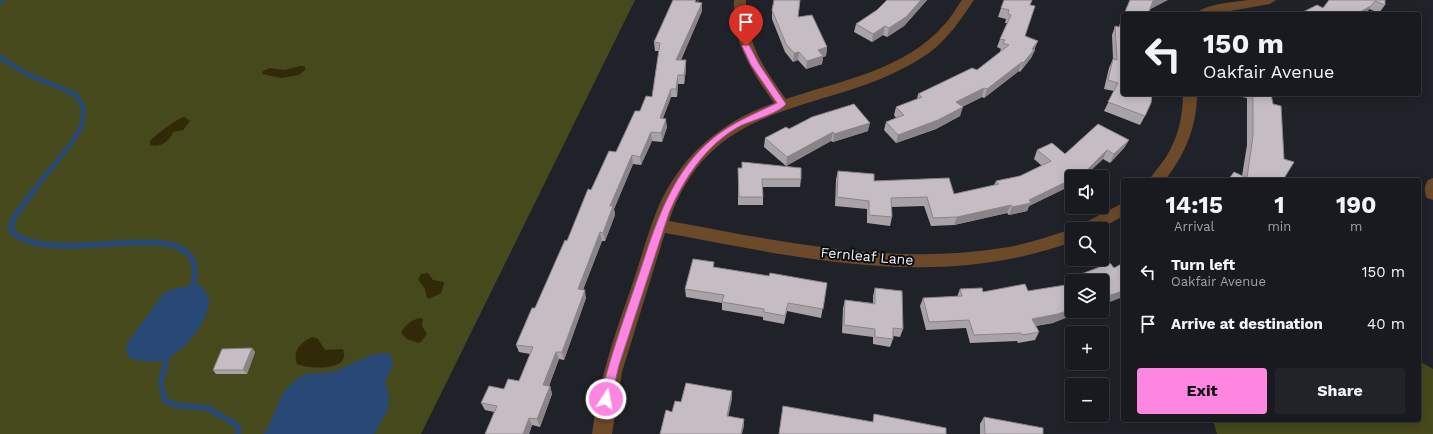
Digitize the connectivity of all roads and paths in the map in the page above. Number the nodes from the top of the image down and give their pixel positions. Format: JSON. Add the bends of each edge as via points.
{"nodes":[{"id":1,"x":740,"y":0,"type":"edge"},
{"id":2,"x":968,"y":0,"type":"edge"},
{"id":3,"x":1270,"y":0,"type":"edge"},
{"id":4,"x":1207,"y":12,"type":"edge"},
{"id":5,"x":1190,"y":96,"type":"edge"},
{"id":6,"x":782,"y":104,"type":"junction"},
{"id":7,"x":1159,"y":178,"type":"edge"},
{"id":8,"x":1433,"y":184,"type":"edge"},
{"id":9,"x":1433,"y":194,"type":"edge"},
{"id":10,"x":1121,"y":210,"type":"edge"},
{"id":11,"x":1099,"y":222,"type":"edge"},
{"id":12,"x":660,"y":226,"type":"junction"},
{"id":13,"x":1065,"y":237,"type":"edge"},
{"id":14,"x":602,"y":434,"type":"edge"}],
"edges":[{"from":1,"to":6,"type":"street","via":[[740,26],[746,46],[755,65]]},
{"from":2,"to":6,"type":"street","via":[[949,29],[927,48],[905,61],[861,80]]},
{"from":3,"to":4,"type":"street"},
{"from":5,"to":7,"type":"street","via":[[1190,109],[1182,141]]},
{"from":6,"to":12,"type":"street","via":[[738,124],[703,152],[676,188]]},
{"from":8,"to":9,"type":"street"},
{"from":10,"to":11,"type":"street"},
{"from":12,"to":13,"type":"street","name":"Fernleaf Lane","via":[[826,254],[902,261],[955,261],[1002,255]]},
{"from":12,"to":14,"type":"street","via":[[613,365]]}]}
